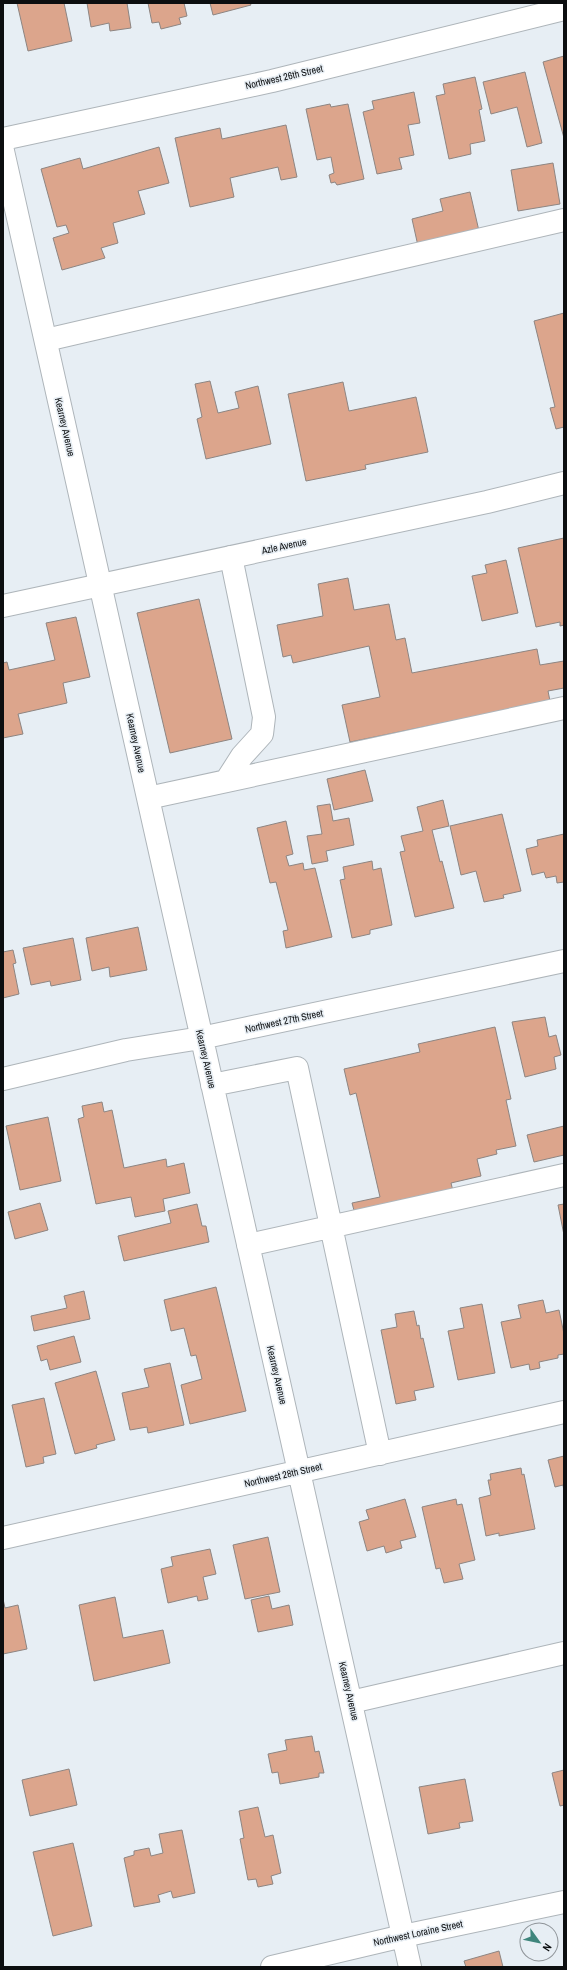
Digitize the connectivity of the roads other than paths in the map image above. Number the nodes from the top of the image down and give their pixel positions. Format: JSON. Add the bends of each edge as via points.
{"nodes":[{"id":1,"x":564,"y":9,"type":"edge"},
{"id":2,"x":3,"y":138,"type":"edge"},
{"id":3,"x":3,"y":151,"type":"edge"},
{"id":4,"x":564,"y":220,"type":"edge"},
{"id":5,"x":46,"y":340,"type":"junction"},
{"id":6,"x":564,"y":483,"type":"edge"},
{"id":7,"x":231,"y":557,"type":"junction"},
{"id":8,"x":101,"y":585,"type":"junction"},
{"id":9,"x":3,"y":606,"type":"edge"},
{"id":10,"x":564,"y":708,"type":"edge"},
{"id":11,"x":226,"y":781,"type":"junction"},
{"id":12,"x":148,"y":798,"type":"junction"},
{"id":13,"x":564,"y":962,"type":"edge"},
{"id":14,"x":201,"y":1038,"type":"junction"},
{"id":15,"x":3,"y":1079,"type":"edge"},
{"id":16,"x":212,"y":1085,"type":"junction"},
{"id":17,"x":564,"y":1175,"type":"edge"},
{"id":18,"x":330,"y":1226,"type":"junction"},
{"id":19,"x":248,"y":1245,"type":"junction"},
{"id":20,"x":564,"y":1412,"type":"edge"},
{"id":21,"x":380,"y":1454,"type":"junction"},
{"id":22,"x":300,"y":1472,"type":"junction"},
{"id":23,"x":3,"y":1538,"type":"edge"},
{"id":24,"x":564,"y":1653,"type":"edge"},
{"id":25,"x":351,"y":1702,"type":"junction"},
{"id":26,"x":564,"y":1902,"type":"edge"},
{"id":27,"x":403,"y":1936,"type":"junction"},
{"id":28,"x":272,"y":1967,"type":"edge"},
{"id":29,"x":410,"y":1967,"type":"edge"}],
"edges":[{"from":1,"to":2,"type":"street","name":"Northwest 26th Street","via":[[272,81]]},
{"from":3,"to":5,"type":"street","name":"Kearney Avenue"},
{"from":4,"to":5,"type":"street"},
{"from":5,"to":8,"type":"street","name":"Kearney Avenue"},
{"from":6,"to":7,"type":"street","name":"Azle Avenue"},
{"from":7,"to":8,"type":"street","name":"Azle Avenue"},
{"from":7,"to":11,"type":"street","via":[[264,717],[262,734],[242,756]]},
{"from":8,"to":9,"type":"street","name":"Azle Avenue"},
{"from":8,"to":12,"type":"street","name":"Kearney Avenue"},
{"from":10,"to":11,"type":"street"},
{"from":11,"to":12,"type":"street"},
{"from":12,"to":14,"type":"street","name":"Kearney Avenue"},
{"from":13,"to":14,"type":"street","name":"Northwest 27th Street"},
{"from":14,"to":15,"type":"street","name":"Northwest 27th Street","via":[[126,1050]]},
{"from":14,"to":16,"type":"street","name":"Kearney Avenue"},
{"from":16,"to":18,"type":"street","via":[[296,1068]]},
{"from":16,"to":19,"type":"street","name":"Kearney Avenue"},
{"from":17,"to":18,"type":"street"},
{"from":18,"to":19,"type":"street"},
{"from":18,"to":21,"type":"street"},
{"from":19,"to":22,"type":"street","name":"Kearney Avenue"},
{"from":20,"to":21,"type":"street","name":"Northwest 28th Street"},
{"from":21,"to":22,"type":"street","name":"Northwest 28th Street"},
{"from":22,"to":23,"type":"street","name":"Northwest 28th Street"},
{"from":22,"to":25,"type":"street","name":"Kearney Avenue"},
{"from":24,"to":25,"type":"street"},
{"from":25,"to":27,"type":"street","name":"Kearney Avenue"},
{"from":26,"to":27,"type":"street","name":"Northwest Loraine Street"},
{"from":27,"to":28,"type":"street","name":"Northwest Loraine Street"},
{"from":27,"to":29,"type":"street","name":"Kearney Avenue"}]}
